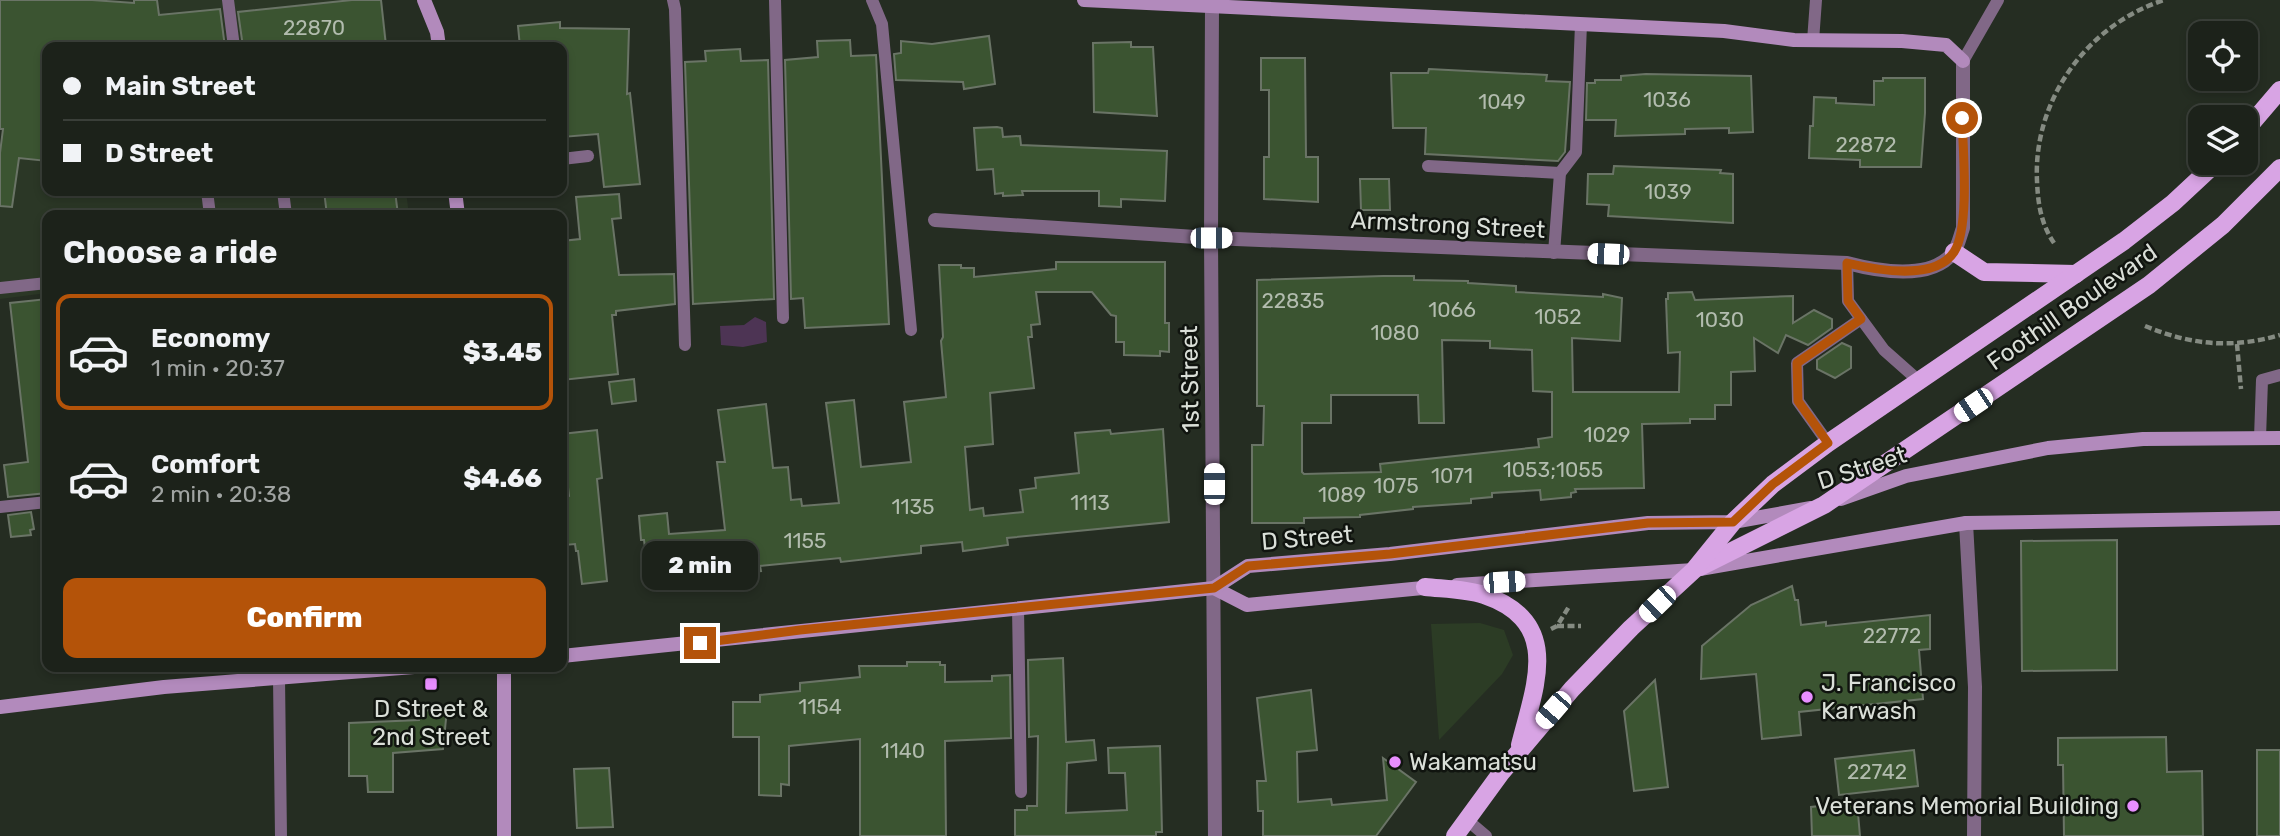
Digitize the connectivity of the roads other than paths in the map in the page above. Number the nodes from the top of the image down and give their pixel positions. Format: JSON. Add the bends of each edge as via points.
{"nodes":[{"id":1,"x":228,"y":0,"type":"edge"},
{"id":2,"x":424,"y":0,"type":"edge"},
{"id":3,"x":673,"y":0,"type":"edge"},
{"id":4,"x":775,"y":0,"type":"edge"},
{"id":5,"x":872,"y":0,"type":"edge"},
{"id":6,"x":1084,"y":0,"type":"edge"},
{"id":7,"x":1816,"y":0,"type":"edge"},
{"id":8,"x":1998,"y":0,"type":"edge"},
{"id":9,"x":1212,"y":6,"type":"junction"},
{"id":10,"x":1581,"y":24,"type":"junction"},
{"id":11,"x":1813,"y":41,"type":"junction"},
{"id":12,"x":233,"y":42,"type":"edge"},
{"id":13,"x":438,"y":42,"type":"edge"},
{"id":14,"x":1963,"y":61,"type":"junction"},
{"id":15,"x":2280,"y":90,"type":"edge"},
{"id":16,"x":2258,"y":116,"type":"edge"},
{"id":17,"x":588,"y":156,"type":"dead end"},
{"id":18,"x":567,"y":158,"type":"edge"},
{"id":19,"x":1428,"y":166,"type":"dead end"},
{"id":20,"x":2280,"y":168,"type":"edge"},
{"id":21,"x":1560,"y":173,"type":"junction"},
{"id":22,"x":2202,"y":175,"type":"edge"},
{"id":23,"x":934,"y":220,"type":"dead end"},
{"id":24,"x":1211,"y":238,"type":"junction"},
{"id":25,"x":1954,"y":252,"type":"junction"},
{"id":26,"x":1554,"y":253,"type":"junction"},
{"id":27,"x":1847,"y":263,"type":"junction"},
{"id":28,"x":2077,"y":274,"type":"junction"},
{"id":29,"x":42,"y":284,"type":"edge"},
{"id":30,"x":0,"y":288,"type":"edge"},
{"id":31,"x":783,"y":318,"type":"dead end"},
{"id":32,"x":1861,"y":319,"type":"junction"},
{"id":33,"x":911,"y":330,"type":"dead end"},
{"id":34,"x":685,"y":345,"type":"dead end"},
{"id":35,"x":2280,"y":374,"type":"edge"},
{"id":36,"x":1919,"y":381,"type":"junction"},
{"id":37,"x":2260,"y":438,"type":"junction"},
{"id":38,"x":2280,"y":438,"type":"edge"},
{"id":39,"x":1828,"y":443,"type":"junction"},
{"id":40,"x":42,"y":503,"type":"edge"},
{"id":41,"x":1824,"y":505,"type":"junction"},
{"id":42,"x":0,"y":507,"type":"edge"},
{"id":43,"x":2280,"y":518,"type":"edge"},
{"id":44,"x":1733,"y":522,"type":"junction"},
{"id":45,"x":1966,"y":523,"type":"junction"},
{"id":46,"x":1694,"y":570,"type":"junction"},
{"id":47,"x":1425,"y":587,"type":"junction"},
{"id":48,"x":1214,"y":588,"type":"junction"},
{"id":49,"x":1018,"y":608,"type":"junction"},
{"id":50,"x":567,"y":655,"type":"edge"},
{"id":51,"x":353,"y":672,"type":"edge"},
{"id":52,"x":504,"y":672,"type":"edge"},
{"id":53,"x":279,"y":678,"type":"junction"},
{"id":54,"x":0,"y":706,"type":"edge"},
{"id":55,"x":1519,"y":750,"type":"junction"},
{"id":56,"x":1021,"y":792,"type":"dead end"},
{"id":57,"x":1466,"y":819,"type":"junction"},
{"id":58,"x":281,"y":836,"type":"edge"},
{"id":59,"x":505,"y":836,"type":"edge"},
{"id":60,"x":1215,"y":836,"type":"edge"},
{"id":61,"x":1455,"y":836,"type":"edge"},
{"id":62,"x":1486,"y":836,"type":"edge"},
{"id":63,"x":1974,"y":836,"type":"edge"}],
"edges":[{"from":1,"to":12,"type":"lane"},
{"from":2,"to":13,"type":"main road"},
{"from":3,"to":34,"type":"lane"},
{"from":4,"to":31,"type":"lane"},
{"from":5,"to":33,"type":"lane","via":[[882,24]]},
{"from":6,"to":9,"type":"main road"},
{"from":7,"to":11,"type":"lane"},
{"from":8,"to":14,"type":"lane"},
{"from":9,"to":10,"type":"main road"},
{"from":9,"to":24,"type":"street","name":"1st Street"},
{"from":10,"to":11,"type":"main road"},
{"from":10,"to":21,"type":"lane","via":[[1576,152]]},
{"from":11,"to":14,"type":"main road","via":[[1947,44]]},
{"from":14,"to":25,"type":"street","via":[[1963,228]]},
{"from":15,"to":16,"type":"main road"},
{"from":17,"to":18,"type":"lane"},
{"from":19,"to":21,"type":"lane"},
{"from":20,"to":41,"type":"main road","name":"Foothill Boulevard","via":[[2223,225],[2149,285]]},
{"from":21,"to":26,"type":"lane"},
{"from":22,"to":28,"type":"main road","name":"Foothill Boulevard","via":[[2153,219]]},
{"from":23,"to":24,"type":"street","name":"Armstrong Street"},
{"from":24,"to":26,"type":"street","name":"Armstrong Street"},
{"from":24,"to":48,"type":"street","name":"1st Street"},
{"from":25,"to":27,"type":"street","name":"Armstrong Street","via":[[1940,264],[1903,272]]},
{"from":25,"to":28,"type":"main road","via":[[1984,272]]},
{"from":26,"to":27,"type":"street","name":"Armstrong Street"},
{"from":27,"to":32,"type":"lane","via":[[1848,301]]},
{"from":28,"to":36,"type":"main road","name":"Foothill Boulevard"},
{"from":29,"to":30,"type":"lane"},
{"from":32,"to":36,"type":"lane","via":[[1884,350]]},
{"from":32,"to":39,"type":"lane","via":[[1797,363],[1798,401]]},
{"from":35,"to":37,"type":"lane","via":[[2262,380]]},
{"from":36,"to":39,"type":"main road","name":"Foothill Boulevard"},
{"from":37,"to":38,"type":"main road","name":"D Street"},
{"from":37,"to":41,"type":"main road","name":"D Street","via":[[2143,439],[2048,448],[1906,476]]},
{"from":39,"to":44,"type":"main road","name":"Foothill Boulevard","via":[[1773,484]]},
{"from":40,"to":42,"type":"lane"},
{"from":41,"to":44,"type":"main road","name":"D Street"},
{"from":41,"to":46,"type":"main road","name":"Foothill Boulevard"},
{"from":43,"to":45,"type":"main road"},
{"from":44,"to":46,"type":"main road","name":"Foothill Boulevard"},
{"from":44,"to":48,"type":"main road","name":"D Street","via":[[1648,523],[1248,566]]},
{"from":45,"to":46,"type":"main road"},
{"from":45,"to":63,"type":"street","via":[[1975,687]]},
{"from":46,"to":47,"type":"main road"},
{"from":46,"to":55,"type":"main road","name":"Foothill Boulevard","via":[[1600,660]]},
{"from":47,"to":48,"type":"main road","via":[[1247,605]]},
{"from":47,"to":55,"type":"main road","via":[[1483,595],[1518,613],[1529,626],[1539,660],[1538,675]]},
{"from":48,"to":49,"type":"main road","name":"D Street"},
{"from":48,"to":60,"type":"street","name":"1st Street"},
{"from":49,"to":50,"type":"main road","name":"D Street"},
{"from":49,"to":56,"type":"lane"},
{"from":51,"to":53,"type":"main road"},
{"from":52,"to":59,"type":"main road"},
{"from":53,"to":54,"type":"main road"},
{"from":53,"to":58,"type":"lane"},
{"from":55,"to":57,"type":"main road","name":"Foothill Boulevard"},
{"from":57,"to":61,"type":"main road","name":"Foothill Boulevard"},
{"from":57,"to":62,"type":"lane"}]}
